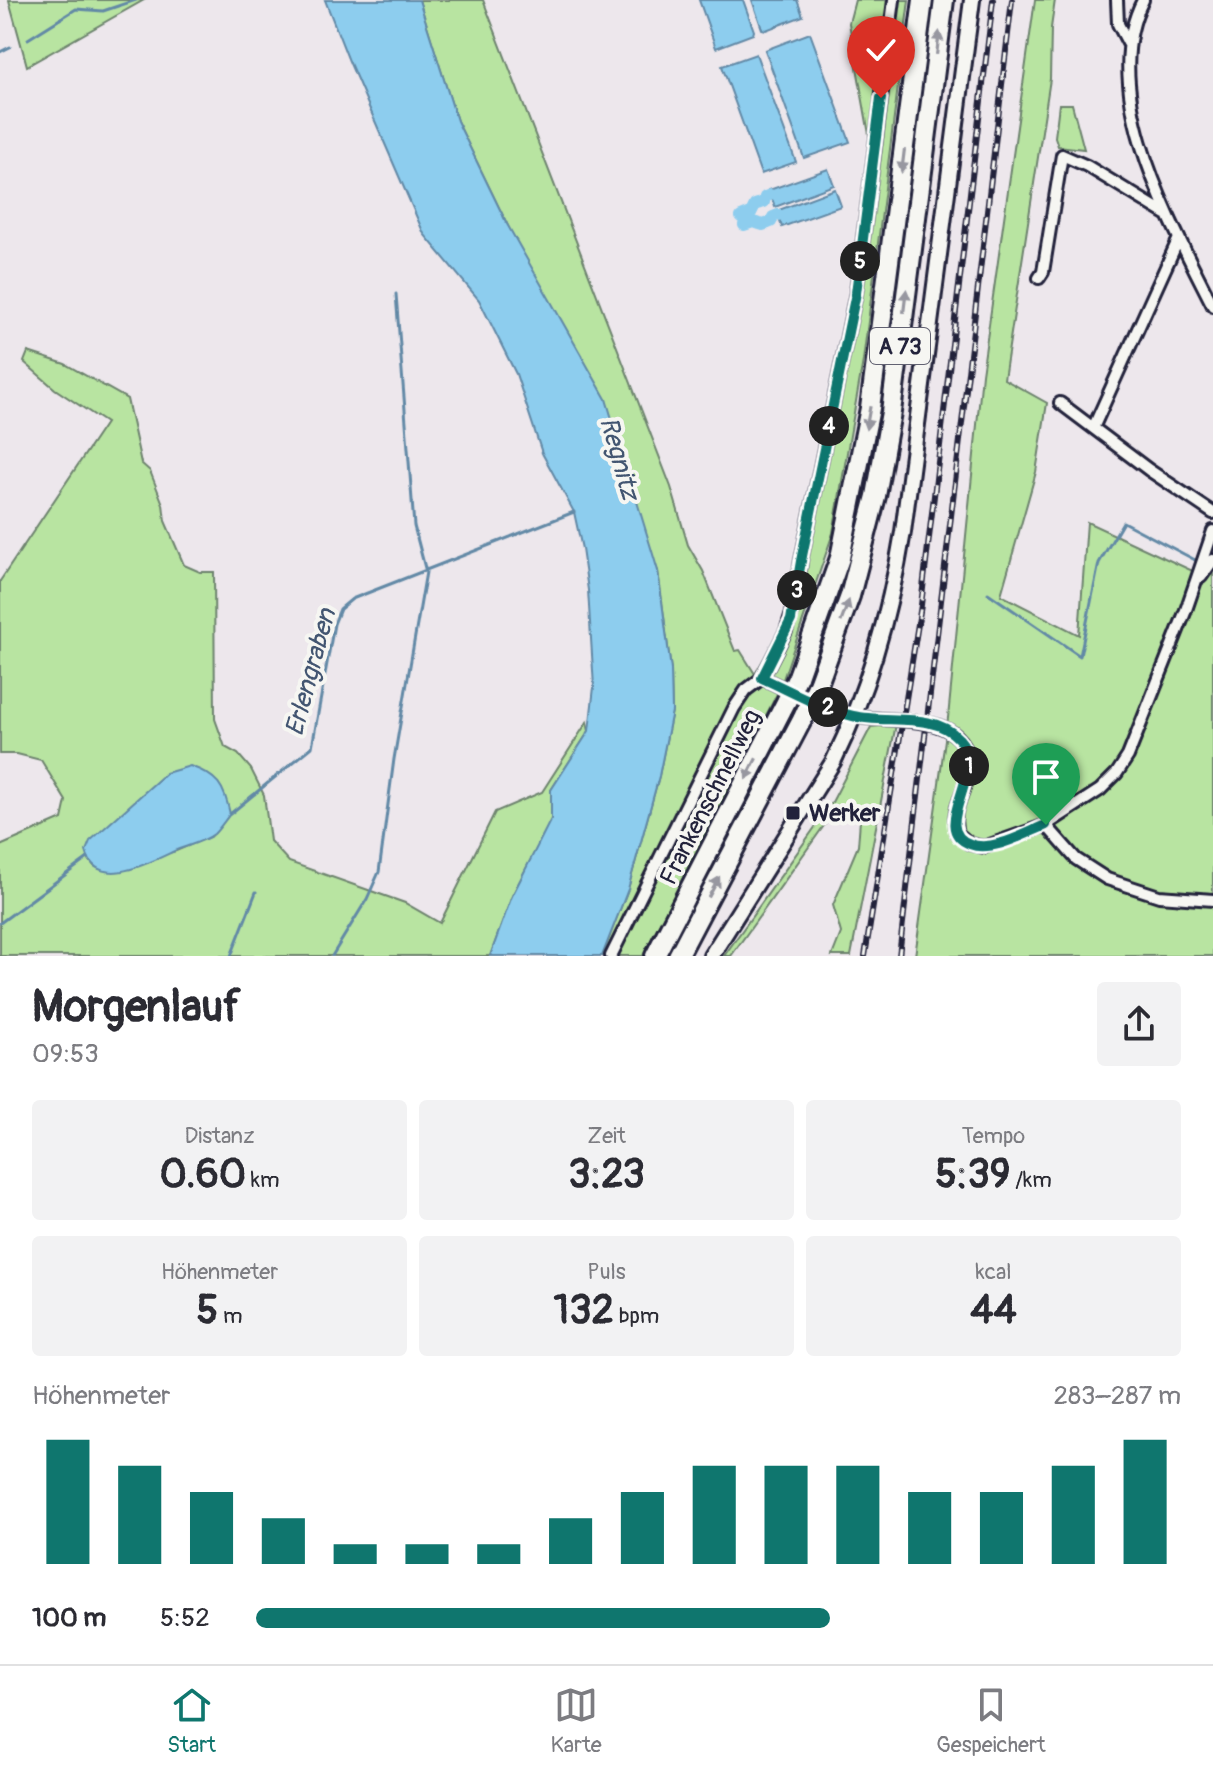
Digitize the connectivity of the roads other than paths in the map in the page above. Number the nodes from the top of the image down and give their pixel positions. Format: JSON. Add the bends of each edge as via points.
{"nodes":[{"id":1,"x":894,"y":0,"type":"edge"},
{"id":2,"x":923,"y":0,"type":"edge"},
{"id":3,"x":944,"y":0,"type":"edge"},
{"id":4,"x":972,"y":0,"type":"edge"},
{"id":5,"x":1117,"y":0,"type":"edge"},
{"id":6,"x":1143,"y":0,"type":"edge"},
{"id":7,"x":1128,"y":43,"type":"junction"},
{"id":8,"x":1166,"y":214,"type":"junction"},
{"id":9,"x":1179,"y":238,"type":"junction"},
{"id":10,"x":1039,"y":278,"type":"dead end"},
{"id":11,"x":1213,"y":306,"type":"edge"},
{"id":12,"x":1060,"y":403,"type":"dead end"},
{"id":13,"x":1094,"y":426,"type":"junction"},
{"id":14,"x":1213,"y":513,"type":"edge"},
{"id":15,"x":1213,"y":531,"type":"edge"},
{"id":16,"x":1213,"y":560,"type":"edge"},
{"id":17,"x":1196,"y":586,"type":"junction"},
{"id":18,"x":762,"y":678,"type":"junction"},
{"id":19,"x":854,"y":716,"type":"junction"},
{"id":20,"x":1046,"y":825,"type":"junction"},
{"id":21,"x":1213,"y":900,"type":"edge"},
{"id":22,"x":611,"y":956,"type":"edge"},
{"id":23,"x":655,"y":956,"type":"edge"},
{"id":24,"x":678,"y":956,"type":"edge"},
{"id":25,"x":711,"y":956,"type":"edge"}],
"edges":[{"from":1,"to":18,"type":"street","via":[[848,336],[791,620]]},
{"from":2,"to":23,"type":"highway","name":"Frankenschnellweg","number":"A 73","one_way":true,"bridge":true,"via":[[870,408],[840,558],[787,700]]},
{"from":24,"to":3,"type":"highway","name":"Frankenschnellweg","number":"A 73","one_way":true,"bridge":true,"via":[[803,718],[850,596],[891,412]]},
{"from":4,"to":19,"type":"main road","via":[[897,571]]},
{"from":5,"to":7,"type":"street","via":[[1118,24]]},
{"from":6,"to":7,"type":"street"},
{"from":7,"to":8,"type":"street","via":[[1133,107]]},
{"from":8,"to":9,"type":"street"},
{"from":8,"to":10,"type":"street","via":[[1062,155]]},
{"from":9,"to":11,"type":"street"},
{"from":9,"to":13,"type":"street"},
{"from":12,"to":13,"type":"street"},
{"from":13,"to":14,"type":"street"},
{"from":15,"to":17,"type":"street"},
{"from":16,"to":17,"type":"street"},
{"from":17,"to":20,"type":"street","via":[[1122,766],[1100,790]]},
{"from":18,"to":19,"type":"street"},
{"from":18,"to":22,"type":"street","via":[[734,708]]},
{"from":19,"to":20,"type":"street","via":[[932,724],[959,739],[970,763],[954,822],[960,838],[970,844],[984,847]]},
{"from":19,"to":25,"type":"main road","via":[[814,795]]},
{"from":20,"to":21,"type":"street","via":[[1076,859],[1107,879],[1159,896]]}]}
